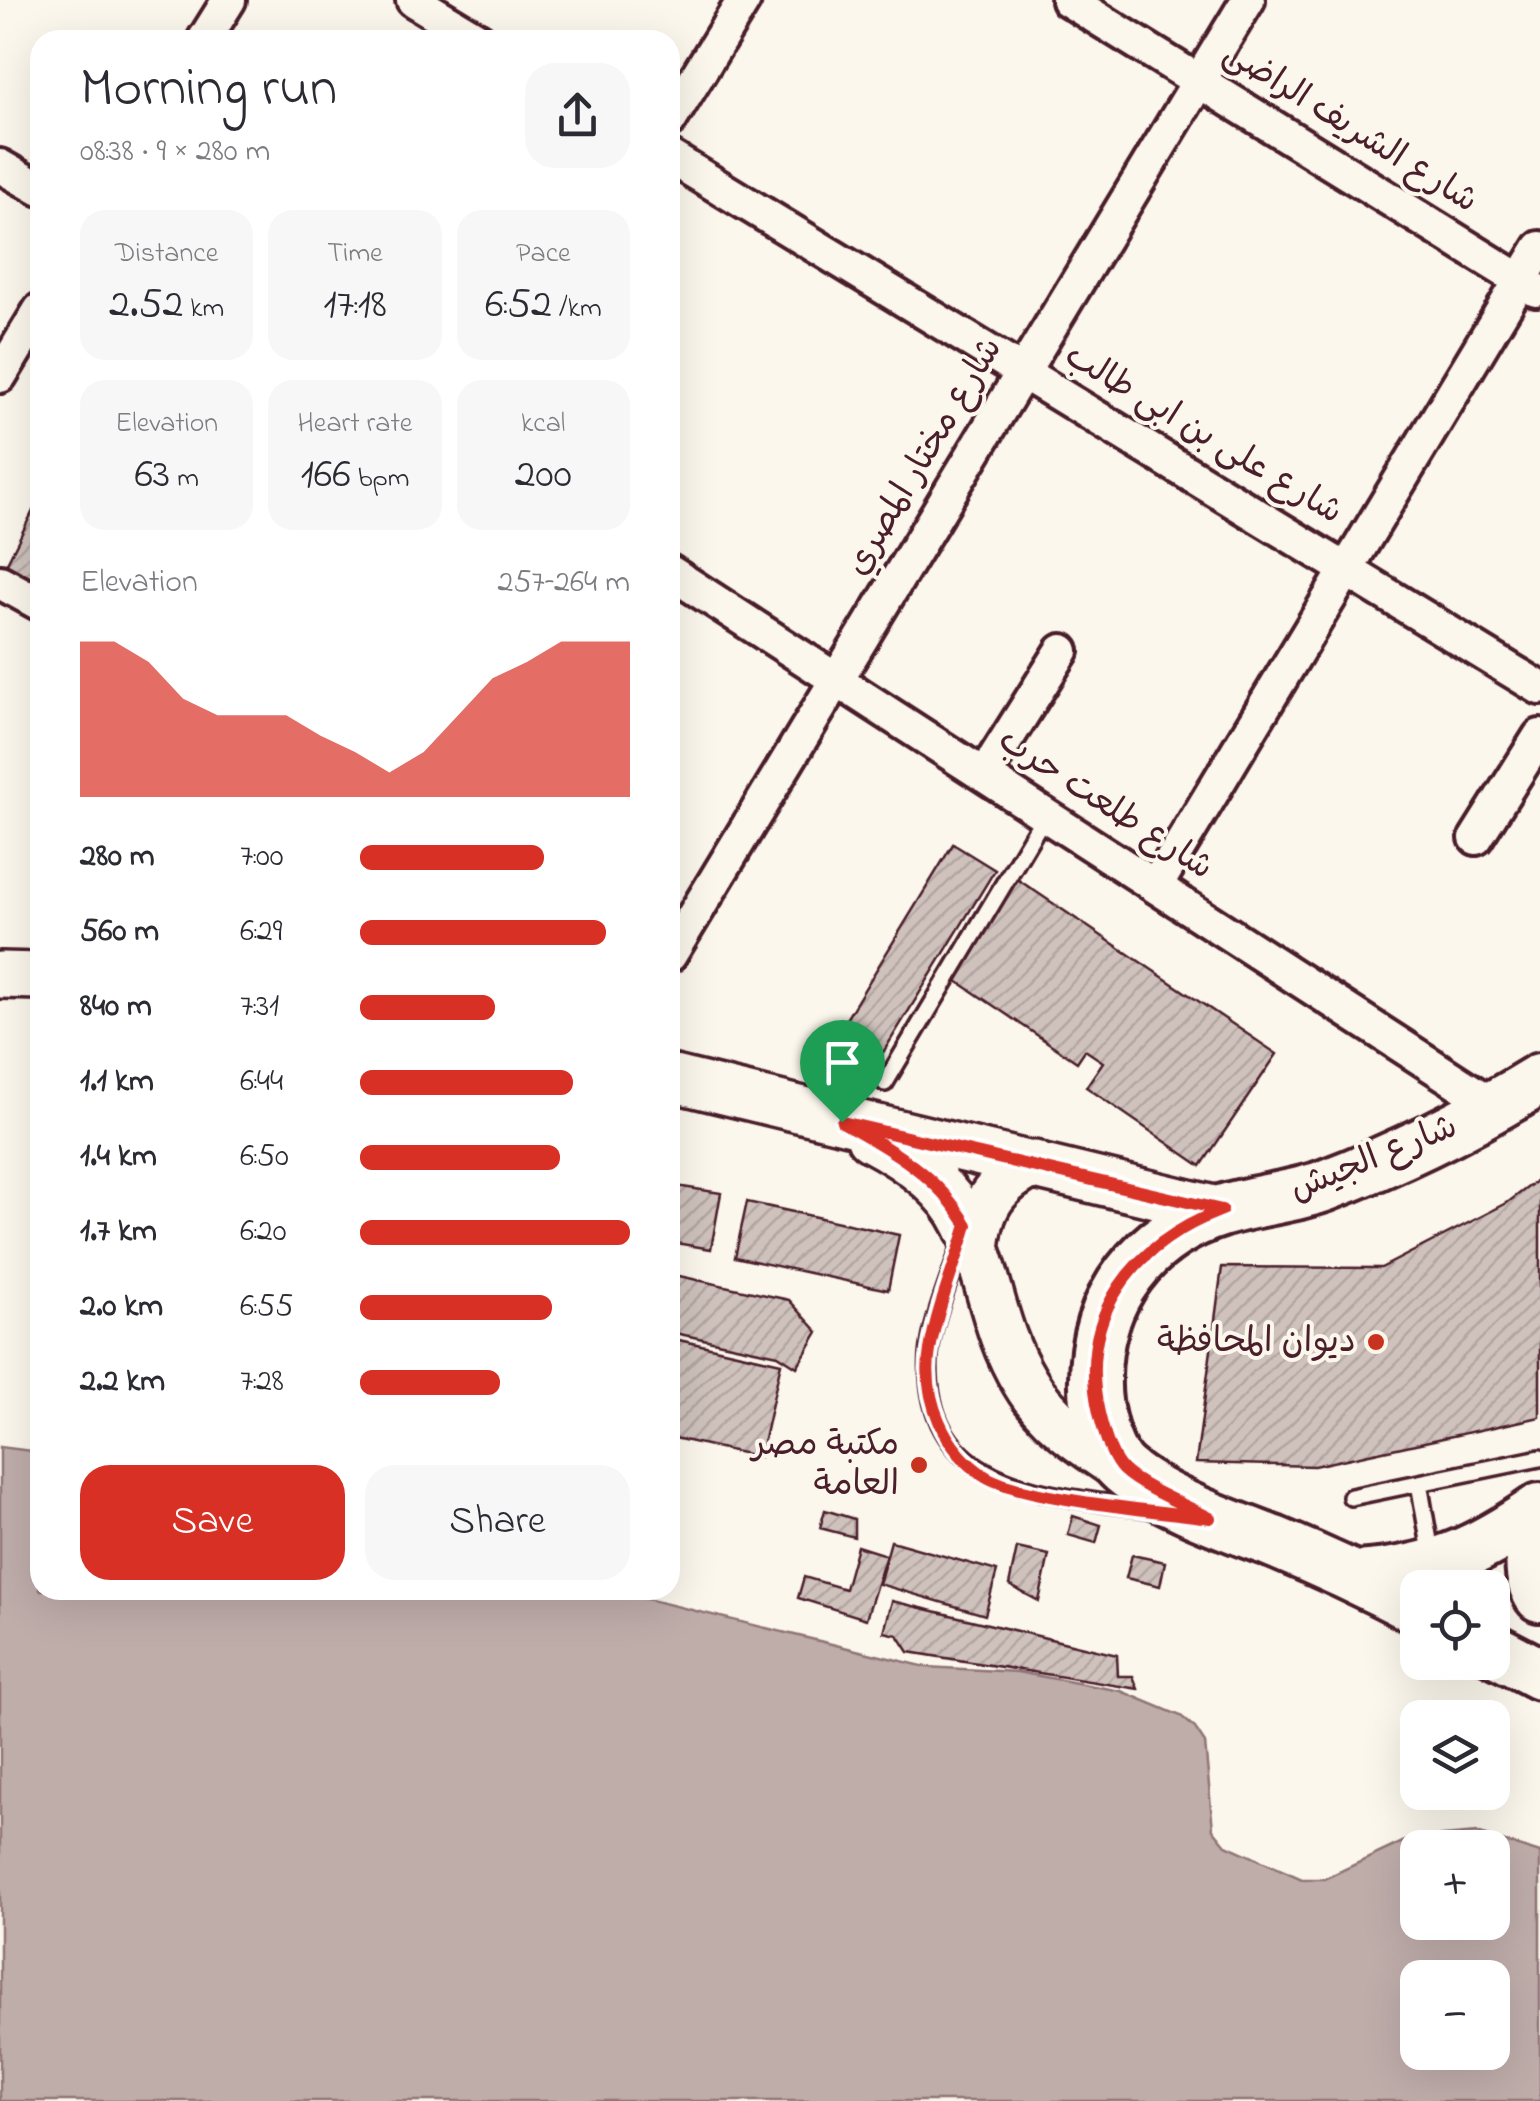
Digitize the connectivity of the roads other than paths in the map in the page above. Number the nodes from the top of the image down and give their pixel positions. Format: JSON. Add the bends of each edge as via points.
{"nodes":[{"id":1,"x":228,"y":0,"type":"edge"},
{"id":2,"x":414,"y":0,"type":"edge"},
{"id":3,"x":744,"y":0,"type":"edge"},
{"id":4,"x":1068,"y":0,"type":"edge"},
{"id":5,"x":1248,"y":0,"type":"edge"},
{"id":6,"x":210,"y":30,"type":"edge"},
{"id":7,"x":463,"y":30,"type":"edge"},
{"id":8,"x":1199,"y":81,"type":"junction"},
{"id":9,"x":680,"y":104,"type":"edge"},
{"id":10,"x":680,"y":163,"type":"edge"},
{"id":11,"x":0,"y":166,"type":"edge"},
{"id":12,"x":30,"y":183,"type":"edge"},
{"id":13,"x":1540,"y":248,"type":"edge"},
{"id":14,"x":1530,"y":286,"type":"edge"},
{"id":15,"x":30,"y":326,"type":"edge"},
{"id":16,"x":1023,"y":372,"type":"junction"},
{"id":17,"x":0,"y":376,"type":"edge"},
{"id":18,"x":1346,"y":570,"type":"junction"},
{"id":19,"x":680,"y":578,"type":"edge"},
{"id":20,"x":0,"y":582,"type":"edge"},
{"id":21,"x":30,"y":598,"type":"edge"},
{"id":22,"x":1062,"y":651,"type":"dead end"},
{"id":23,"x":837,"y":680,"type":"junction"},
{"id":24,"x":1540,"y":688,"type":"edge"},
{"id":25,"x":1540,"y":736,"type":"edge"},
{"id":26,"x":984,"y":775,"type":"junction"},
{"id":27,"x":1046,"y":815,"type":"junction"},
{"id":28,"x":1476,"y":838,"type":"dead end"},
{"id":29,"x":1156,"y":886,"type":"junction"},
{"id":30,"x":680,"y":939,"type":"edge"},
{"id":31,"x":0,"y":975,"type":"edge"},
{"id":32,"x":30,"y":976,"type":"edge"},
{"id":33,"x":1540,"y":1079,"type":"edge"},
{"id":34,"x":680,"y":1081,"type":"edge"},
{"id":35,"x":885,"y":1083,"type":"dead end"},
{"id":36,"x":1496,"y":1106,"type":"junction"},
{"id":37,"x":842,"y":1122,"type":"junction"},
{"id":38,"x":1034,"y":1164,"type":"junction"},
{"id":39,"x":1222,"y":1210,"type":"junction"},
{"id":40,"x":971,"y":1238,"type":"junction"},
{"id":41,"x":1540,"y":1458,"type":"edge"},
{"id":42,"x":1122,"y":1469,"type":"junction"},
{"id":43,"x":1419,"y":1483,"type":"junction"},
{"id":44,"x":1351,"y":1497,"type":"dead end"},
{"id":45,"x":1540,"y":1509,"type":"edge"},
{"id":46,"x":1210,"y":1518,"type":"junction"},
{"id":47,"x":1540,"y":1518,"type":"edge"},
{"id":48,"x":1425,"y":1570,"type":"edge"},
{"id":49,"x":1452,"y":1570,"type":"edge"},
{"id":50,"x":1400,"y":1584,"type":"edge"},
{"id":51,"x":1540,"y":1596,"type":"edge"},
{"id":52,"x":1510,"y":1658,"type":"edge"},
{"id":53,"x":1540,"y":1674,"type":"edge"}],
"edges":[{"from":1,"to":6,"type":"street"},
{"from":2,"to":7,"type":"street"},
{"from":3,"to":9,"type":"street"},
{"from":4,"to":8,"type":"street","name":"شارع الشريف الراضى"},
{"from":5,"to":8,"type":"street","name":"شارع مختار المصري"},
{"from":8,"to":14,"type":"street","name":"شارع الشريف الراضى"},
{"from":8,"to":16,"type":"street","name":"شارع مختار المصري"},
{"from":10,"to":16,"type":"street","name":"شارع على بن ابى طالب"},
{"from":11,"to":12,"type":"street"},
{"from":13,"to":14,"type":"street"},
{"from":14,"to":18,"type":"street"},
{"from":15,"to":17,"type":"street"},
{"from":16,"to":18,"type":"street","name":"شارع على بن ابى طالب"},
{"from":16,"to":23,"type":"street","name":"شارع مختار المصري"},
{"from":18,"to":24,"type":"street","name":"شارع على بن ابى طالب"},
{"from":18,"to":29,"type":"street"},
{"from":19,"to":23,"type":"street","name":"شارع طلعت حرب"},
{"from":20,"to":21,"type":"street"},
{"from":22,"to":26,"type":"street"},
{"from":23,"to":26,"type":"street","name":"شارع طلعت حرب"},
{"from":23,"to":30,"type":"street","name":"شارع مختار المصري"},
{"from":25,"to":28,"type":"street"},
{"from":26,"to":27,"type":"street","name":"شارع طلعت حرب"},
{"from":27,"to":29,"type":"street","name":"شارع طلعت حرب"},
{"from":27,"to":35,"type":"lane"},
{"from":29,"to":36,"type":"street","name":"شارع طلعت حرب"},
{"from":31,"to":32,"type":"main road"},
{"from":33,"to":36,"type":"main road","name":"شارع الجيش"},
{"from":34,"to":37,"type":"main road"},
{"from":36,"to":39,"type":"main road","name":"شارع الجيش","via":[[1409,1152],[1318,1188]]},
{"from":37,"to":38,"type":"main road"},
{"from":37,"to":40,"type":"main road","via":[[904,1156],[955,1205]]},
{"from":38,"to":39,"type":"main road"},
{"from":38,"to":40,"type":"main road","via":[[1009,1176],[989,1197]]},
{"from":39,"to":42,"type":"main road","name":"شارع الجيش","via":[[1150,1248],[1104,1314],[1094,1394]]},
{"from":40,"to":42,"type":"main road","via":[[998,1330],[1027,1386],[1070,1433]]},
{"from":40,"to":46,"type":"lane","via":[[929,1352],[930,1400],[951,1444],[986,1476],[1033,1492]]},
{"from":41,"to":43,"type":"lane"},
{"from":42,"to":46,"type":"main road"},
{"from":43,"to":44,"type":"lane"},
{"from":43,"to":48,"type":"lane"},
{"from":45,"to":49,"type":"main road"},
{"from":46,"to":50,"type":"main road","via":[[1356,1576]]},
{"from":47,"to":51,"type":"main road","via":[[1532,1583]]},
{"from":52,"to":53,"type":"main road"}]}
